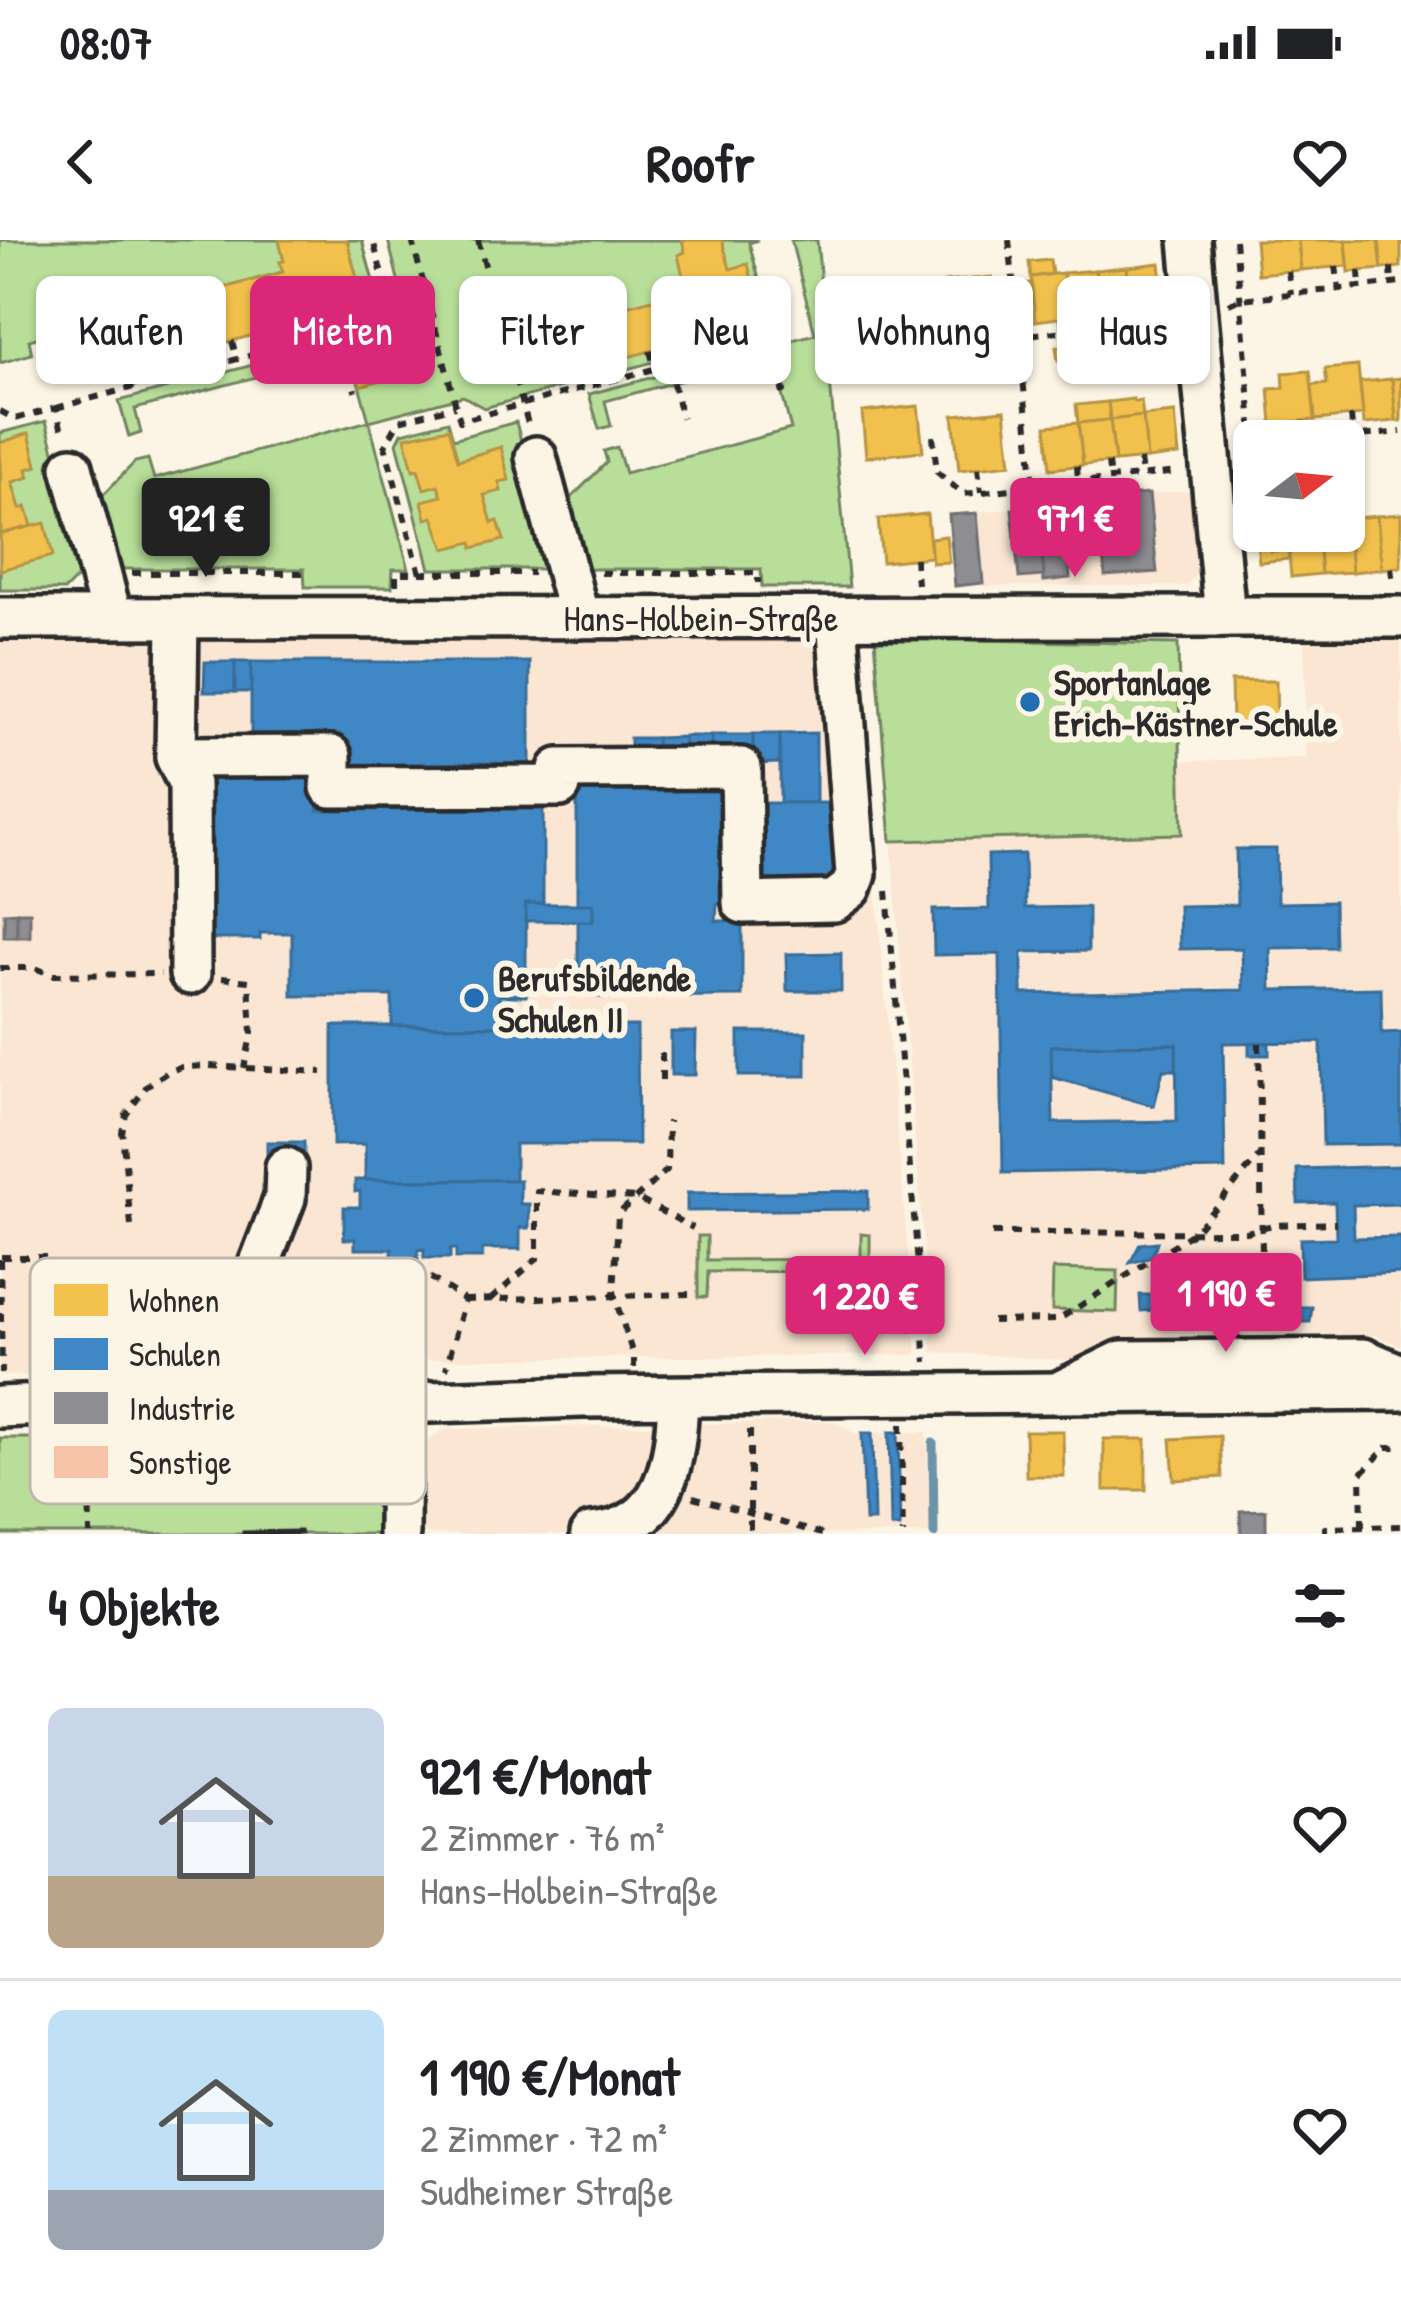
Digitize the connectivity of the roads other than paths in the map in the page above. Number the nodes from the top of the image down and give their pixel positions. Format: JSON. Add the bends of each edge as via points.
{"nodes":[{"id":1,"x":1190,"y":240,"type":"edge"},
{"id":2,"x":536,"y":457,"type":"dead end"},
{"id":3,"x":72,"y":467,"type":"road end"},
{"id":4,"x":837,"y":617,"type":"junction"},
{"id":5,"x":1225,"y":617,"type":"junction"},
{"id":6,"x":1401,"y":617,"type":"edge"},
{"id":7,"x":0,"y":618,"type":"edge"},
{"id":8,"x":112,"y":618,"type":"junction"},
{"id":9,"x":178,"y":618,"type":"junction"},
{"id":10,"x":579,"y":618,"type":"junction"},
{"id":11,"x":176,"y":758,"type":"junction"},
{"id":12,"x":190,"y":974,"type":"road end"},
{"id":13,"x":286,"y":1168,"type":"dead end"},
{"id":14,"x":262,"y":1258,"type":"edge"},
{"id":15,"x":1401,"y":1375,"type":"edge"},
{"id":16,"x":1263,"y":1376,"type":"junction"},
{"id":17,"x":426,"y":1377,"type":"edge"},
{"id":18,"x":1401,"y":1390,"type":"edge"},
{"id":19,"x":678,"y":1396,"type":"junction"},
{"id":20,"x":583,"y":1397,"type":"junction"},
{"id":21,"x":426,"y":1402,"type":"edge"},
{"id":22,"x":591,"y":1534,"type":"edge"}],
"edges":[{"from":1,"to":5,"type":"street"},
{"from":2,"to":10,"type":"street"},
{"from":3,"to":8,"type":"street"},
{"from":4,"to":5,"type":"street","name":"Hans-Holbein-Straße"},
{"from":4,"to":10,"type":"street","name":"Hans-Holbein-Straße"},
{"from":4,"to":11,"type":"street","via":[[856,874],[834,901],[743,903],[741,768],[559,769],[560,786],[332,787],[331,757]]},
{"from":5,"to":6,"type":"street","name":"Hans-Holbein-Straße"},
{"from":7,"to":8,"type":"street","name":"Hans-Holbein-Straße"},
{"from":8,"to":9,"type":"street","name":"Hans-Holbein-Straße"},
{"from":9,"to":10,"type":"street","name":"Hans-Holbein-Straße"},
{"from":9,"to":11,"type":"street"},
{"from":11,"to":12,"type":"street","via":[[189,784]]},
{"from":13,"to":14,"type":"street","via":[[285,1198]]},
{"from":15,"to":16,"type":"street","via":[[1363,1359]]},
{"from":16,"to":18,"type":"street"},
{"from":16,"to":19,"type":"street","via":[[1053,1395]]},
{"from":17,"to":20,"type":"street","via":[[529,1376]]},
{"from":19,"to":20,"type":"street"},
{"from":19,"to":22,"type":"street","via":[[674,1460],[663,1487],[628,1524]]},
{"from":20,"to":21,"type":"street"}]}
